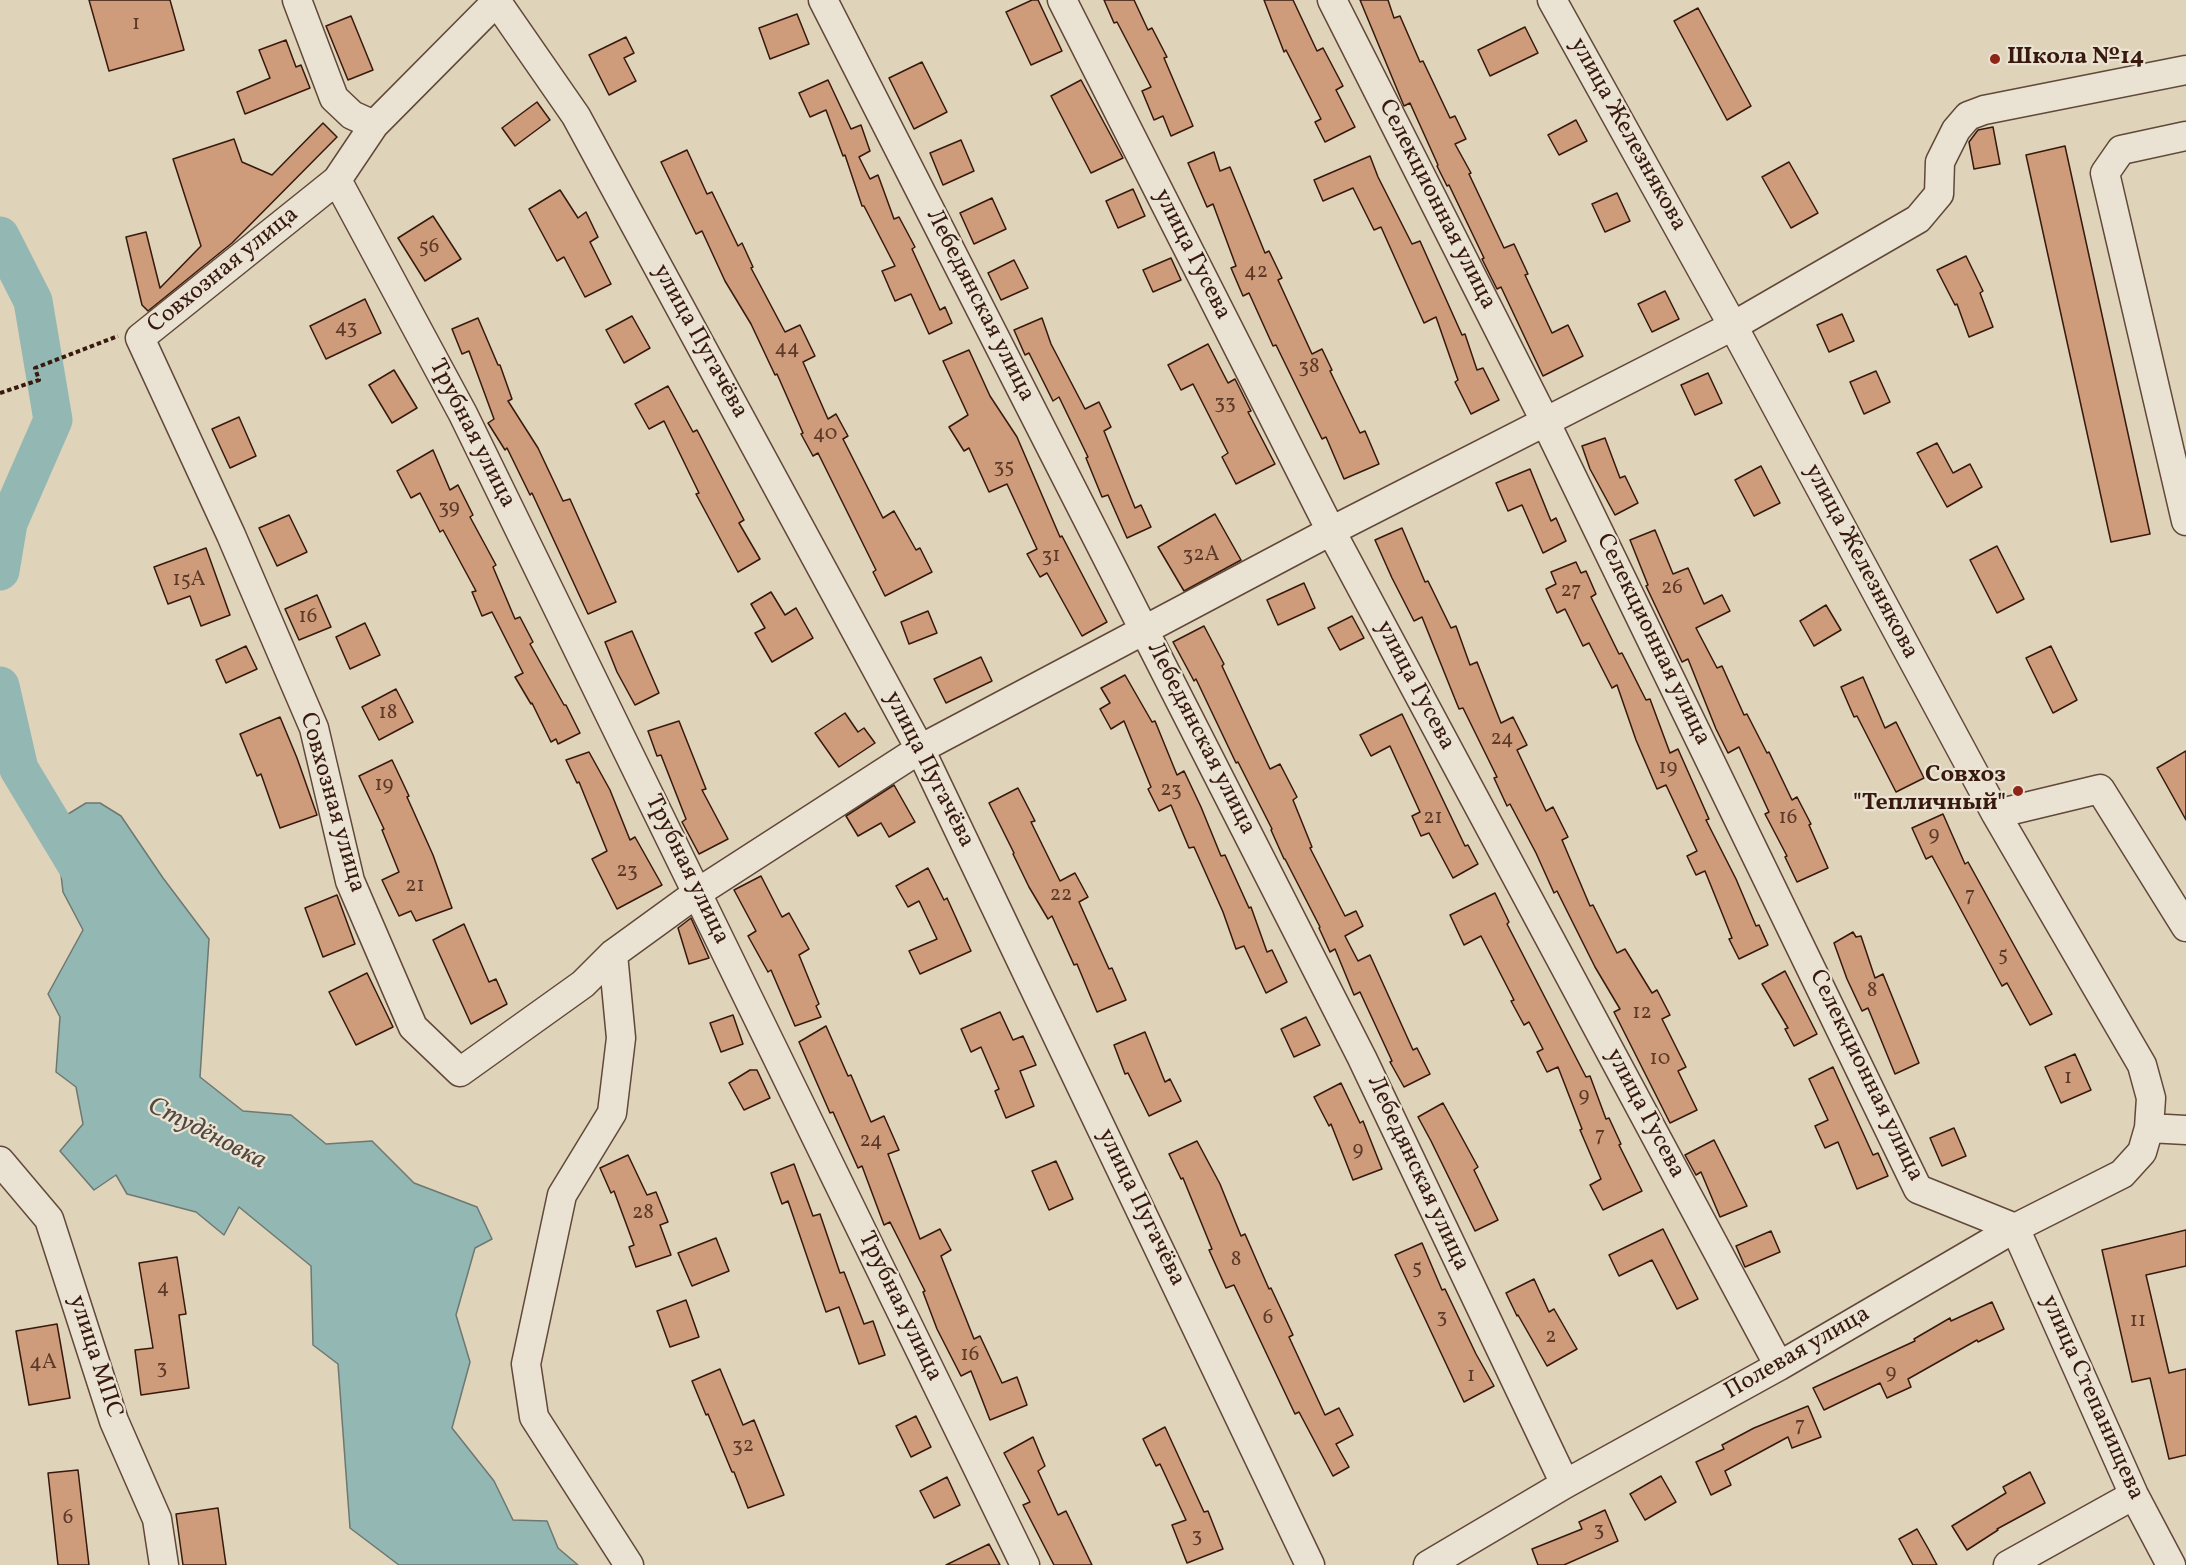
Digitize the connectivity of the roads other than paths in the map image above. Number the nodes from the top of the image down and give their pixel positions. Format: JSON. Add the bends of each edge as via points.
{"nodes":[{"id":1,"x":297,"y":0,"type":"edge"},
{"id":2,"x":823,"y":0,"type":"edge"},
{"id":3,"x":1062,"y":0,"type":"edge"},
{"id":4,"x":1332,"y":0,"type":"edge"},
{"id":5,"x":1552,"y":0,"type":"edge"},
{"id":6,"x":497,"y":1,"type":"edge"},
{"id":7,"x":2186,"y":70,"type":"edge"},
{"id":8,"x":374,"y":125,"type":"junction"},
{"id":9,"x":2186,"y":136,"type":"edge"},
{"id":10,"x":337,"y":180,"type":"junction"},
{"id":11,"x":1733,"y":326,"type":"junction"},
{"id":12,"x":1545,"y":421,"type":"junction"},
{"id":13,"x":2186,"y":521,"type":"edge"},
{"id":14,"x":1330,"y":531,"type":"junction"},
{"id":15,"x":1144,"y":629,"type":"junction"},
{"id":16,"x":921,"y":749,"type":"junction"},
{"id":17,"x":1996,"y":814,"type":"junction"},
{"id":18,"x":697,"y":893,"type":"junction"},
{"id":19,"x":2186,"y":927,"type":"edge"},
{"id":20,"x":613,"y":954,"type":"junction"},
{"id":21,"x":2149,"y":1128,"type":"junction"},
{"id":22,"x":2186,"y":1130,"type":"edge"},
{"id":23,"x":0,"y":1161,"type":"edge"},
{"id":24,"x":2016,"y":1228,"type":"junction"},
{"id":25,"x":1779,"y":1366,"type":"junction"},
{"id":26,"x":1565,"y":1484,"type":"junction"},
{"id":27,"x":2134,"y":1495,"type":"junction"},
{"id":28,"x":164,"y":1565,"type":"edge"},
{"id":29,"x":629,"y":1565,"type":"edge"},
{"id":30,"x":1025,"y":1565,"type":"edge"},
{"id":31,"x":1310,"y":1565,"type":"edge"},
{"id":32,"x":1428,"y":1565,"type":"edge"},
{"id":33,"x":2008,"y":1565,"type":"edge"},
{"id":34,"x":2171,"y":1565,"type":"edge"}],
"edges":[{"from":1,"to":8,"type":"street","via":[[334,98],[352,115]]},
{"from":2,"to":15,"type":"street","name":"Лебедянская улица"},
{"from":3,"to":14,"type":"street","name":"улица Гусева"},
{"from":4,"to":12,"type":"street","name":"Селекционная улица"},
{"from":5,"to":11,"type":"street","name":"улица Железнякова"},
{"from":6,"to":8,"type":"street","name":"Совхозная улица"},
{"from":6,"to":16,"type":"street","name":"улица Пугачёва","via":[[576,116]]},
{"from":7,"to":11,"type":"street","via":[[1968,116],[1940,162],[1939,194],[1918,219]]},
{"from":8,"to":10,"type":"street","name":"Совхозная улица"},
{"from":9,"to":13,"type":"street","via":[[2121,150],[2105,173]]},
{"from":10,"to":18,"type":"street","name":"Трубная улица","via":[[463,414]]},
{"from":10,"to":20,"type":"street","name":"Совхозная улица","via":[[140,338],[314,728],[350,881],[413,1028],[460,1072],[584,984]]},
{"from":11,"to":12,"type":"street"},
{"from":11,"to":17,"type":"street","name":"улица Железнякова"},
{"from":12,"to":14,"type":"street"},
{"from":12,"to":24,"type":"street","name":"Селекционная улица","via":[[1918,1189]]},
{"from":14,"to":15,"type":"street"},
{"from":14,"to":25,"type":"street","name":"улица Гусева"},
{"from":15,"to":16,"type":"street"},
{"from":15,"to":26,"type":"street","name":"Лебедянская улица","via":[[1362,1058]]},
{"from":16,"to":18,"type":"street"},
{"from":16,"to":31,"type":"street","name":"улица Пугачёва"},
{"from":17,"to":19,"type":"street","via":[[2100,789]]},
{"from":17,"to":21,"type":"street","name":"улица Железнякова","via":[[2142,1065],[2151,1098]]},
{"from":18,"to":20,"type":"street"},
{"from":18,"to":30,"type":"street","name":"Трубная улица"},
{"from":20,"to":29,"type":"street","via":[[621,1038],[612,1113],[562,1195],[526,1364],[534,1417]]},
{"from":21,"to":22,"type":"street"},
{"from":21,"to":24,"type":"street","name":"Полевая улица","via":[[2142,1152],[2122,1173]]},
{"from":23,"to":28,"type":"street","name":"улица МПС","via":[[50,1219],[114,1421],[157,1520]]},
{"from":24,"to":25,"type":"street","name":"Полевая улица"},
{"from":24,"to":27,"type":"street","name":"улица Степанищева"},
{"from":25,"to":26,"type":"street","name":"Полевая улица"},
{"from":26,"to":32,"type":"street","name":"Полевая улица"},
{"from":27,"to":33,"type":"street"},
{"from":27,"to":34,"type":"street","name":"улица Степанищева"}]}
